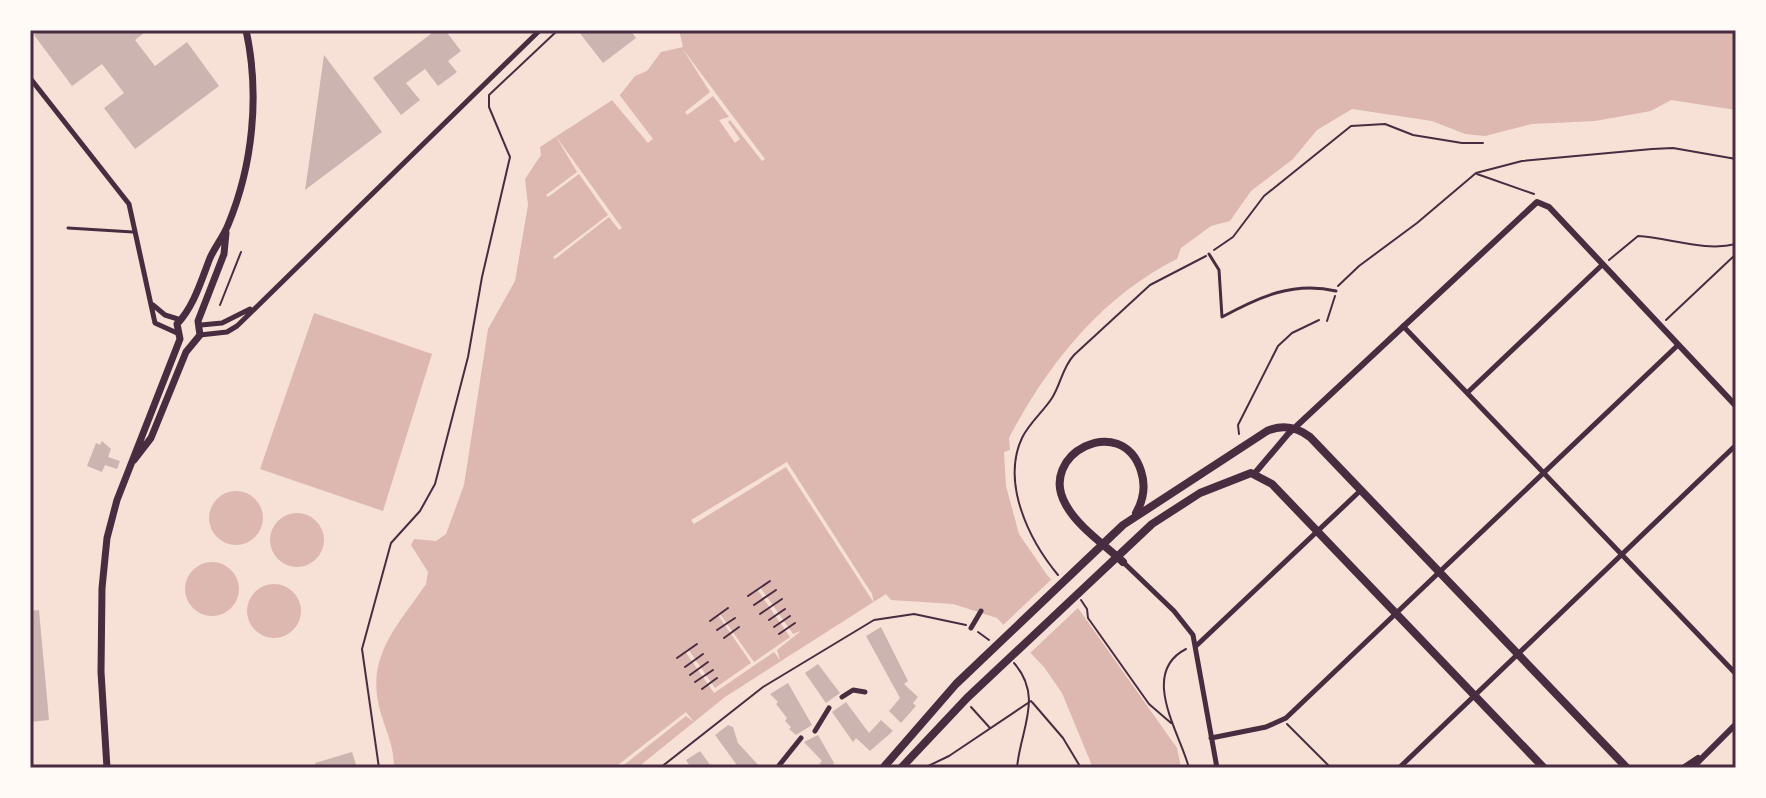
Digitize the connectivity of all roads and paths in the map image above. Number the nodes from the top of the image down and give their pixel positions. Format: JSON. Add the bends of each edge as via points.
{"nodes":[{"id":1,"x":246,"y":30,"type":"edge"},
{"id":2,"x":540,"y":30,"type":"edge"},
{"id":3,"x":558,"y":30,"type":"edge"},
{"id":4,"x":30,"y":78,"type":"edge"},
{"id":5,"x":1483,"y":143,"type":"dead end"},
{"id":6,"x":1736,"y":159,"type":"edge"},
{"id":7,"x":1476,"y":173,"type":"junction"},
{"id":8,"x":1534,"y":194,"type":"dead end"},
{"id":9,"x":227,"y":226,"type":"junction"},
{"id":10,"x":68,"y":228,"type":"dead end"},
{"id":11,"x":137,"y":232,"type":"junction"},
{"id":12,"x":1736,"y":244,"type":"edge"},
{"id":13,"x":241,"y":252,"type":"dead end"},
{"id":14,"x":1209,"y":254,"type":"junction"},
{"id":15,"x":1736,"y":254,"type":"edge"},
{"id":16,"x":1605,"y":262,"type":"junction"},
{"id":17,"x":1336,"y":291,"type":"junction"},
{"id":18,"x":152,"y":305,"type":"junction"},
{"id":19,"x":220,"y":305,"type":"dead end"},
{"id":20,"x":254,"y":307,"type":"junction"},
{"id":21,"x":183,"y":319,"type":"junction"},
{"id":22,"x":1319,"y":320,"type":"dead end"},
{"id":23,"x":1665,"y":320,"type":"dead end"},
{"id":24,"x":1327,"y":321,"type":"dead end"},
{"id":25,"x":199,"y":323,"type":"junction"},
{"id":26,"x":1403,"y":326,"type":"junction"},
{"id":27,"x":200,"y":335,"type":"junction"},
{"id":28,"x":178,"y":336,"type":"junction"},
{"id":29,"x":191,"y":342,"type":"junction"},
{"id":30,"x":1678,"y":345,"type":"junction"},
{"id":31,"x":1467,"y":393,"type":"junction"},
{"id":32,"x":1736,"y":406,"type":"edge"},
{"id":33,"x":1295,"y":428,"type":"junction"},
{"id":34,"x":1239,"y":434,"type":"dead end"},
{"id":35,"x":1736,"y":445,"type":"edge"},
{"id":36,"x":130,"y":464,"type":"junction"},
{"id":37,"x":1255,"y":473,"type":"junction"},
{"id":38,"x":1544,"y":473,"type":"junction"},
{"id":39,"x":1361,"y":490,"type":"junction"},
{"id":40,"x":1133,"y":517,"type":"junction"},
{"id":41,"x":1317,"y":531,"type":"junction"},
{"id":42,"x":1622,"y":555,"type":"junction"},
{"id":43,"x":1123,"y":562,"type":"joint"},
{"id":44,"x":1440,"y":574,"type":"junction"},
{"id":45,"x":770,"y":581,"type":"dead end"},
{"id":46,"x":1067,"y":585,"type":"dead end"},
{"id":47,"x":776,"y":590,"type":"dead end"},
{"id":48,"x":748,"y":596,"type":"dead end"},
{"id":49,"x":1077,"y":596,"type":"dead end"},
{"id":50,"x":782,"y":599,"type":"dead end"},
{"id":51,"x":754,"y":605,"type":"dead end"},
{"id":52,"x":728,"y":608,"type":"dead end"},
{"id":53,"x":785,"y":609,"type":"dead end"},
{"id":54,"x":981,"y":611,"type":"dead end"},
{"id":55,"x":760,"y":614,"type":"dead end"},
{"id":56,"x":1397,"y":615,"type":"junction"},
{"id":57,"x":790,"y":616,"type":"dead end"},
{"id":58,"x":735,"y":618,"type":"dead end"},
{"id":59,"x":769,"y":620,"type":"dead end"},
{"id":60,"x":710,"y":621,"type":"dead end"},
{"id":61,"x":795,"y":623,"type":"dead end"},
{"id":62,"x":739,"y":627,"type":"dead end"},
{"id":63,"x":774,"y":627,"type":"dead end"},
{"id":64,"x":971,"y":628,"type":"junction"},
{"id":65,"x":717,"y":630,"type":"dead end"},
{"id":66,"x":779,"y":634,"type":"dead end"},
{"id":67,"x":724,"y":638,"type":"dead end"},
{"id":68,"x":697,"y":644,"type":"dead end"},
{"id":69,"x":995,"y":644,"type":"dead end"},
{"id":70,"x":1195,"y":647,"type":"junction"},
{"id":71,"x":1186,"y":649,"type":"dead end"},
{"id":72,"x":703,"y":654,"type":"dead end"},
{"id":73,"x":1518,"y":655,"type":"junction"},
{"id":74,"x":677,"y":658,"type":"dead end"},
{"id":75,"x":1013,"y":661,"type":"dead end"},
{"id":76,"x":708,"y":662,"type":"dead end"},
{"id":77,"x":685,"y":667,"type":"dead end"},
{"id":78,"x":713,"y":670,"type":"dead end"},
{"id":79,"x":1736,"y":674,"type":"edge"},
{"id":80,"x":690,"y":675,"type":"dead end"},
{"id":81,"x":717,"y":678,"type":"dead end"},
{"id":82,"x":695,"y":682,"type":"dead end"},
{"id":83,"x":702,"y":689,"type":"dead end"},
{"id":84,"x":865,"y":692,"type":"dead end"},
{"id":85,"x":1475,"y":696,"type":"junction"},
{"id":86,"x":842,"y":697,"type":"dead end"},
{"id":87,"x":1031,"y":701,"type":"junction"},
{"id":88,"x":970,"y":706,"type":"dead end"},
{"id":89,"x":829,"y":708,"type":"dead end"},
{"id":90,"x":1283,"y":720,"type":"junction"},
{"id":91,"x":1171,"y":723,"type":"junction"},
{"id":92,"x":1736,"y":724,"type":"edge"},
{"id":93,"x":990,"y":728,"type":"junction"},
{"id":94,"x":815,"y":731,"type":"dead end"},
{"id":95,"x":801,"y":738,"type":"dead end"},
{"id":96,"x":1211,"y":738,"type":"junction"},
{"id":97,"x":1704,"y":754,"type":"junction"},
{"id":98,"x":107,"y":768,"type":"edge"},
{"id":99,"x":379,"y":768,"type":"edge"},
{"id":100,"x":660,"y":768,"type":"edge"},
{"id":101,"x":777,"y":768,"type":"edge"},
{"id":102,"x":883,"y":768,"type":"edge"},
{"id":103,"x":901,"y":768,"type":"edge"},
{"id":104,"x":924,"y":768,"type":"edge"},
{"id":105,"x":1017,"y":768,"type":"edge"},
{"id":106,"x":1081,"y":768,"type":"edge"},
{"id":107,"x":1189,"y":768,"type":"edge"},
{"id":108,"x":1217,"y":768,"type":"edge"},
{"id":109,"x":1331,"y":768,"type":"edge"},
{"id":110,"x":1399,"y":768,"type":"edge"},
{"id":111,"x":1544,"y":768,"type":"edge"},
{"id":112,"x":1627,"y":768,"type":"edge"},
{"id":113,"x":1683,"y":768,"type":"edge"},
{"id":114,"x":1692,"y":768,"type":"edge"}],
"edges":[{"from":1,"to":9,"type":"main road","via":[[253,117]]},
{"from":2,"to":20,"type":"street"},
{"from":3,"to":99,"type":"path","via":[[489,95],[510,157],[468,357],[435,484],[420,511],[391,543],[362,649]]},
{"from":4,"to":11,"type":"street","via":[[124,196]]},
{"from":5,"to":14,"type":"path","via":[[1413,135],[1385,124],[1351,126],[1264,196],[1233,237]]},
{"from":6,"to":7,"type":"path","via":[[1652,149],[1522,161]]},
{"from":7,"to":8,"type":"path"},
{"from":7,"to":17,"type":"path","via":[[1349,274]]},
{"from":9,"to":21,"type":"main road"},
{"from":9,"to":25,"type":"main road","via":[[224,254]]},
{"from":10,"to":11,"type":"lane"},
{"from":11,"to":18,"type":"street"},
{"from":12,"to":16,"type":"path","via":[[1712,248],[1638,236]]},
{"from":13,"to":19,"type":"path"},
{"from":14,"to":17,"type":"lane","via":[[1219,270],[1222,317],[1279,291]]},
{"from":14,"to":46,"type":"path","via":[[1150,285],[1074,355],[1053,397],[1021,441],[1016,469],[1023,515],[1041,552]]},
{"from":15,"to":23,"type":"path"},
{"from":16,"to":26,"type":"street","via":[[1548,206],[1534,203]]},
{"from":16,"to":30,"type":"street"},
{"from":16,"to":31,"type":"street"},
{"from":17,"to":24,"type":"path"},
{"from":18,"to":21,"type":"street"},
{"from":18,"to":28,"type":"street","via":[[155,323]]},
{"from":20,"to":25,"type":"street","via":[[222,323]]},
{"from":20,"to":27,"type":"street","via":[[227,332]]},
{"from":21,"to":25,"type":"street"},
{"from":21,"to":28,"type":"main road"},
{"from":22,"to":34,"type":"path","via":[[1278,346],[1238,425]]},
{"from":25,"to":27,"type":"main road"},
{"from":26,"to":31,"type":"street"},
{"from":26,"to":33,"type":"street"},
{"from":27,"to":29,"type":"main road"},
{"from":28,"to":29,"type":"street"},
{"from":28,"to":36,"type":"main road"},
{"from":29,"to":36,"type":"main road","via":[[155,430]]},
{"from":30,"to":32,"type":"street"},
{"from":30,"to":38,"type":"street"},
{"from":31,"to":38,"type":"street"},
{"from":33,"to":37,"type":"street"},
{"from":33,"to":39,"type":"main road"},
{"from":33,"to":40,"type":"main road","via":[[1267,431]]},
{"from":35,"to":42,"type":"street"},
{"from":36,"to":98,"type":"main road","via":[[103,563],[102,723]]},
{"from":37,"to":41,"type":"main road"},
{"from":37,"to":103,"type":"main road","via":[[1200,493],[1160,518]]},
{"from":38,"to":42,"type":"street"},
{"from":38,"to":44,"type":"street"},
{"from":39,"to":41,"type":"street"},
{"from":39,"to":44,"type":"main road"},
{"from":40,"to":43,"type":"main road","via":[[1144,485],[1131,452],[1107,441],[1075,451],[1062,472],[1063,501]]},
{"from":40,"to":102,"type":"main road","via":[[965,675]]},
{"from":41,"to":56,"type":"main road"},
{"from":41,"to":70,"type":"street"},
{"from":42,"to":73,"type":"street"},
{"from":42,"to":79,"type":"street"},
{"from":43,"to":70,"type":"street","via":[[1185,624]]},
{"from":44,"to":56,"type":"street"},
{"from":44,"to":73,"type":"main road"},
{"from":45,"to":48,"type":"path"},
{"from":47,"to":51,"type":"path"},
{"from":49,"to":91,"type":"path","via":[[1149,704]]},
{"from":50,"to":55,"type":"path"},
{"from":52,"to":60,"type":"path"},
{"from":53,"to":59,"type":"path"},
{"from":54,"to":64,"type":"street"},
{"from":56,"to":85,"type":"main road"},
{"from":56,"to":90,"type":"street"},
{"from":57,"to":63,"type":"path"},
{"from":58,"to":65,"type":"path"},
{"from":61,"to":66,"type":"path"},
{"from":62,"to":67,"type":"path"},
{"from":64,"to":69,"type":"path"},
{"from":64,"to":100,"type":"path","via":[[914,614],[874,620],[763,687]]},
{"from":68,"to":74,"type":"path"},
{"from":70,"to":96,"type":"street"},
{"from":71,"to":91,"type":"path","via":[[1170,661],[1163,678]]},
{"from":72,"to":77,"type":"path"},
{"from":73,"to":85,"type":"street"},
{"from":73,"to":112,"type":"main road"},
{"from":75,"to":87,"type":"path","via":[[1022,671]]},
{"from":76,"to":80,"type":"path"},
{"from":78,"to":82,"type":"path"},
{"from":81,"to":83,"type":"path"},
{"from":84,"to":86,"type":"street","via":[[853,690]]},
{"from":85,"to":110,"type":"street"},
{"from":85,"to":111,"type":"main road"},
{"from":87,"to":93,"type":"path"},
{"from":87,"to":105,"type":"path"},
{"from":87,"to":106,"type":"path"},
{"from":88,"to":93,"type":"path"},
{"from":89,"to":94,"type":"street"},
{"from":90,"to":96,"type":"street"},
{"from":90,"to":109,"type":"path"},
{"from":91,"to":107,"type":"path"},
{"from":92,"to":97,"type":"street"},
{"from":93,"to":104,"type":"path"},
{"from":95,"to":101,"type":"street"},
{"from":96,"to":108,"type":"street"},
{"from":97,"to":113,"type":"street"},
{"from":97,"to":114,"type":"street"}]}
